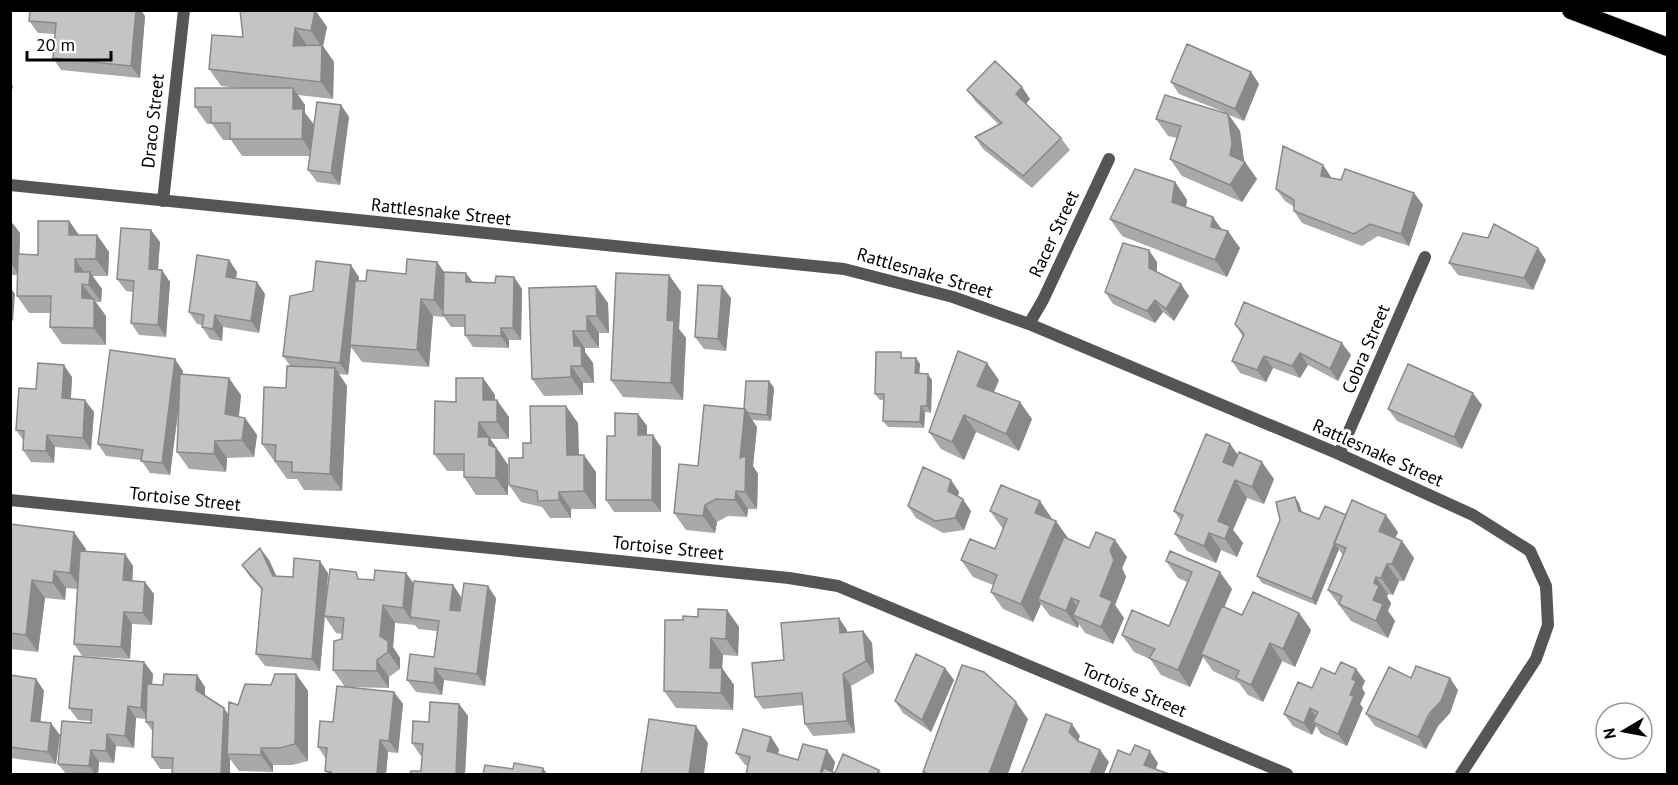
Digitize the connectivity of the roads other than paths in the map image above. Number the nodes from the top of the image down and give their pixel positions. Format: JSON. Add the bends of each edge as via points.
{"nodes":[{"id":1,"x":184,"y":10,"type":"edge"},
{"id":2,"x":1571,"y":10,"type":"edge"},
{"id":3,"x":1668,"y":47,"type":"edge"},
{"id":4,"x":1109,"y":159,"type":"dead end"},
{"id":5,"x":10,"y":185,"type":"edge"},
{"id":6,"x":163,"y":201,"type":"junction"},
{"id":7,"x":1425,"y":257,"type":"dead end"},
{"id":8,"x":1029,"y":324,"type":"junction"},
{"id":9,"x":1339,"y":454,"type":"junction"},
{"id":10,"x":10,"y":500,"type":"edge"},
{"id":11,"x":1287,"y":774,"type":"edge"},
{"id":12,"x":1461,"y":774,"type":"edge"}],
"edges":[{"from":1,"to":6,"type":"street","name":"Draco Street"},
{"from":2,"to":3,"type":"highway"},
{"from":4,"to":8,"type":"street","name":"Racer Street"},
{"from":5,"to":6,"type":"street","name":"Rattlesnake Street"},
{"from":6,"to":8,"type":"street","name":"Rattlesnake Street","via":[[844,269],[953,297]]},
{"from":7,"to":9,"type":"street","name":"Cobra Street"},
{"from":8,"to":9,"type":"street","name":"Rattlesnake Street"},
{"from":9,"to":12,"type":"street","name":"Rattlesnake Street","via":[[1473,515],[1514,539],[1530,551],[1546,586],[1548,625],[1536,659]]},
{"from":10,"to":11,"type":"street","name":"Tortoise Street","via":[[838,586]]}]}
